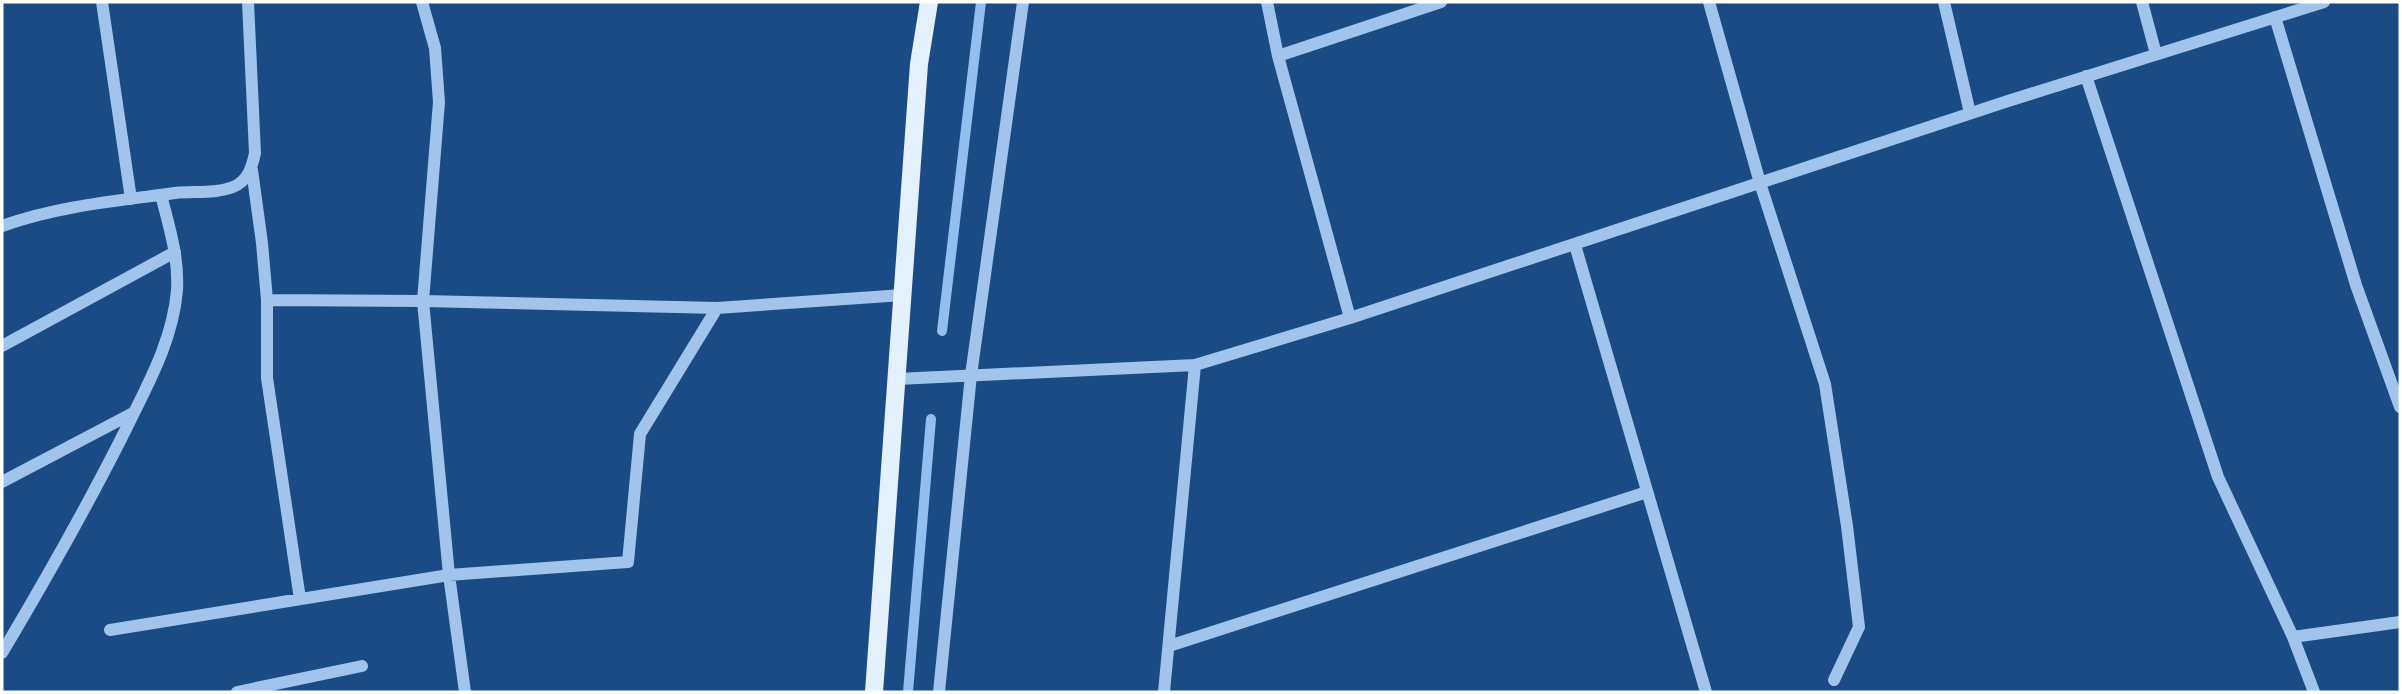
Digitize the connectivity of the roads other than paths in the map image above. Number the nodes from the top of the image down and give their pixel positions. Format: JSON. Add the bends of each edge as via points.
{"nodes":[{"id":1,"x":102,"y":2,"type":"edge"},
{"id":2,"x":248,"y":2,"type":"edge"},
{"id":3,"x":422,"y":2,"type":"edge"},
{"id":4,"x":929,"y":2,"type":"edge"},
{"id":5,"x":1023,"y":2,"type":"edge"},
{"id":6,"x":1267,"y":2,"type":"edge"},
{"id":7,"x":1441,"y":2,"type":"edge"},
{"id":8,"x":1709,"y":2,"type":"edge"},
{"id":9,"x":1944,"y":2,"type":"edge"},
{"id":10,"x":2141,"y":2,"type":"edge"},
{"id":11,"x":2324,"y":2,"type":"edge"},
{"id":12,"x":2275,"y":17,"type":"junction"},
{"id":13,"x":2156,"y":54,"type":"junction"},
{"id":14,"x":1278,"y":56,"type":"junction"},
{"id":15,"x":2086,"y":76,"type":"junction"},
{"id":16,"x":1970,"y":113,"type":"junction"},
{"id":17,"x":252,"y":170,"type":"junction"},
{"id":18,"x":1760,"y":183,"type":"junction"},
{"id":19,"x":161,"y":195,"type":"junction"},
{"id":20,"x":131,"y":198,"type":"junction"},
{"id":21,"x":2,"y":226,"type":"edge"},
{"id":22,"x":1575,"y":245,"type":"junction"},
{"id":23,"x":175,"y":252,"type":"junction"},
{"id":24,"x":903,"y":295,"type":"junction"},
{"id":25,"x":267,"y":300,"type":"junction"},
{"id":26,"x":423,"y":301,"type":"junction"},
{"id":27,"x":718,"y":309,"type":"junction"},
{"id":28,"x":1350,"y":318,"type":"junction"},
{"id":29,"x":2,"y":346,"type":"edge"},
{"id":30,"x":1195,"y":365,"type":"junction"},
{"id":31,"x":971,"y":376,"type":"junction"},
{"id":32,"x":897,"y":379,"type":"junction"},
{"id":33,"x":2400,"y":407,"type":"edge"},
{"id":34,"x":133,"y":414,"type":"junction"},
{"id":35,"x":2,"y":482,"type":"edge"},
{"id":36,"x":1647,"y":492,"type":"junction"},
{"id":37,"x":449,"y":575,"type":"junction"},
{"id":38,"x":300,"y":599,"type":"junction"},
{"id":39,"x":2400,"y":622,"type":"edge"},
{"id":40,"x":110,"y":630,"type":"dead end"},
{"id":41,"x":2293,"y":637,"type":"junction"},
{"id":42,"x":1169,"y":646,"type":"junction"},
{"id":43,"x":2,"y":653,"type":"edge"},
{"id":44,"x":362,"y":666,"type":"dead end"},
{"id":45,"x":1835,"y":680,"type":"dead end"},
{"id":46,"x":237,"y":692,"type":"edge"},
{"id":47,"x":465,"y":692,"type":"edge"},
{"id":48,"x":874,"y":692,"type":"edge"},
{"id":49,"x":939,"y":692,"type":"edge"},
{"id":50,"x":1164,"y":692,"type":"edge"},
{"id":51,"x":1706,"y":692,"type":"edge"},
{"id":52,"x":2314,"y":692,"type":"edge"}],
"edges":[{"from":1,"to":20,"type":"street"},
{"from":2,"to":17,"type":"street"},
{"from":3,"to":26,"type":"street","via":[[435,48],[439,102]]},
{"from":4,"to":24,"type":"main road","via":[[919,64]]},
{"from":5,"to":31,"type":"street"},
{"from":6,"to":14,"type":"street"},
{"from":7,"to":14,"type":"street"},
{"from":8,"to":18,"type":"street"},
{"from":9,"to":16,"type":"street"},
{"from":10,"to":13,"type":"street"},
{"from":11,"to":12,"type":"street"},
{"from":12,"to":13,"type":"street"},
{"from":12,"to":33,"type":"street","via":[[2356,285]]},
{"from":13,"to":15,"type":"street"},
{"from":14,"to":28,"type":"street"},
{"from":15,"to":16,"type":"street"},
{"from":15,"to":41,"type":"street","via":[[2218,477]]},
{"from":16,"to":18,"type":"street"},
{"from":17,"to":19,"type":"street","via":[[234,187]]},
{"from":17,"to":25,"type":"street"},
{"from":18,"to":22,"type":"street"},
{"from":18,"to":45,"type":"street","via":[[1825,384],[1845,513],[1859,627]]},
{"from":19,"to":20,"type":"street"},
{"from":19,"to":23,"type":"street"},
{"from":20,"to":21,"type":"street","via":[[79,205]]},
{"from":22,"to":28,"type":"street"},
{"from":22,"to":36,"type":"street"},
{"from":23,"to":29,"type":"street"},
{"from":23,"to":34,"type":"street","via":[[173,316],[156,369]]},
{"from":24,"to":27,"type":"street"},
{"from":24,"to":32,"type":"main road"},
{"from":25,"to":26,"type":"street"},
{"from":25,"to":38,"type":"street","via":[[267,378]]},
{"from":26,"to":27,"type":"street"},
{"from":26,"to":37,"type":"street"},
{"from":27,"to":37,"type":"street","via":[[640,434],[628,562]]},
{"from":28,"to":30,"type":"street"},
{"from":30,"to":31,"type":"street"},
{"from":30,"to":42,"type":"street"},
{"from":31,"to":32,"type":"street"},
{"from":31,"to":49,"type":"street"},
{"from":32,"to":48,"type":"main road"},
{"from":34,"to":35,"type":"street"},
{"from":34,"to":43,"type":"street","via":[[89,502]]},
{"from":36,"to":42,"type":"street"},
{"from":36,"to":51,"type":"street"},
{"from":37,"to":38,"type":"street"},
{"from":37,"to":47,"type":"street"},
{"from":38,"to":40,"type":"street"},
{"from":39,"to":41,"type":"street"},
{"from":41,"to":52,"type":"street"},
{"from":42,"to":50,"type":"street"},
{"from":44,"to":46,"type":"street"}]}
